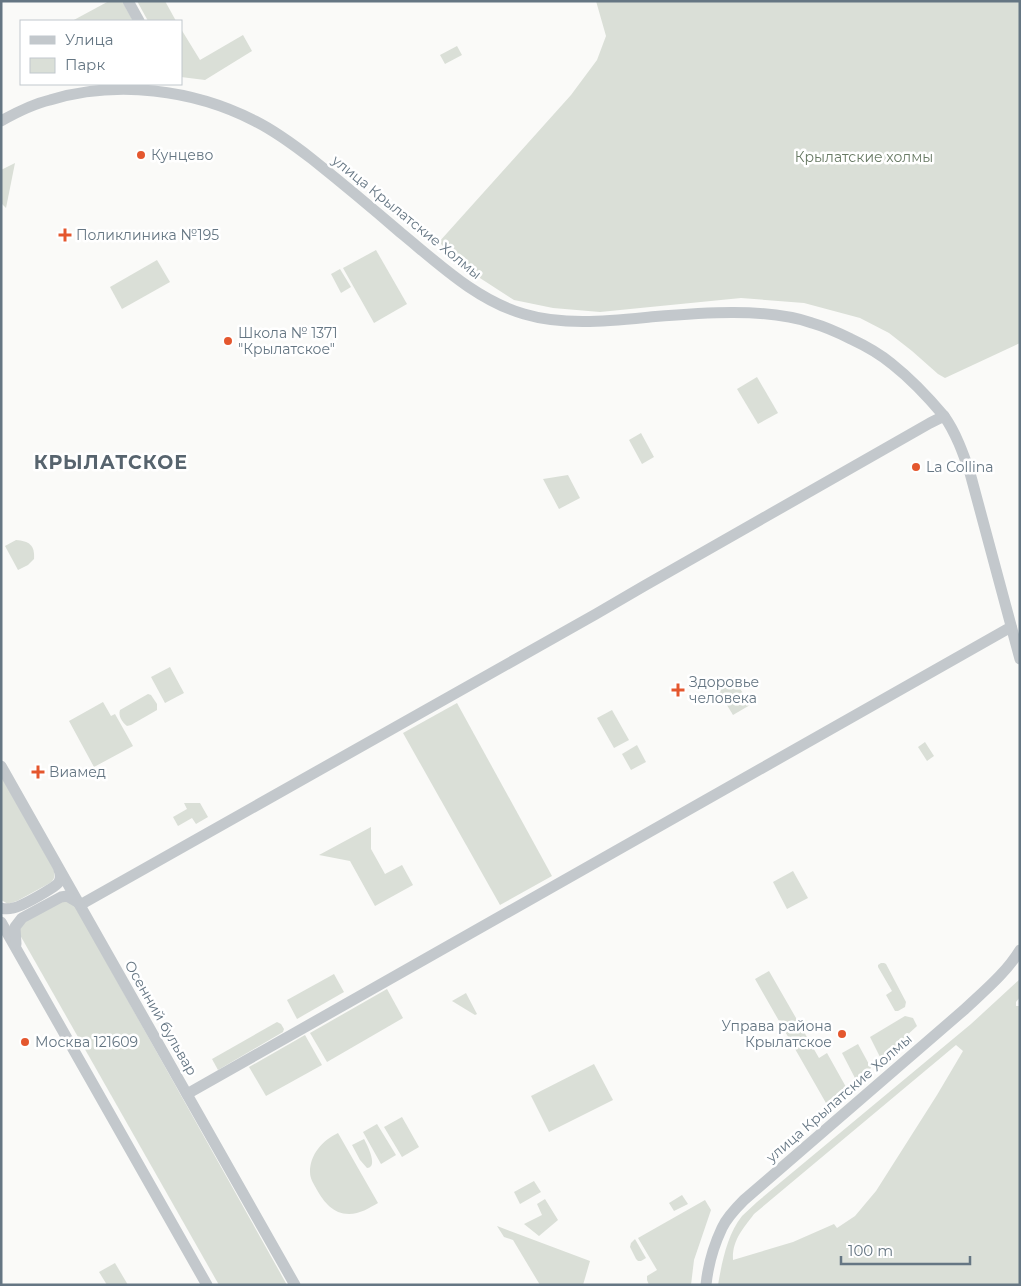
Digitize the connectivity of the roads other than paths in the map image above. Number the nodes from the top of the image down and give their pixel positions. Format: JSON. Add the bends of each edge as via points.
{"nodes":[{"id":1,"x":128,"y":1,"type":"edge"},
{"id":2,"x":138,"y":20,"type":"edge"},
{"id":3,"x":165,"y":88,"type":"edge"},
{"id":4,"x":1,"y":121,"type":"edge"},
{"id":5,"x":944,"y":416,"type":"junction"},
{"id":6,"x":1012,"y":627,"type":"junction"},
{"id":7,"x":1020,"y":659,"type":"edge"},
{"id":8,"x":1,"y":766,"type":"edge"},
{"id":9,"x":58,"y":866,"type":"junction"},
{"id":10,"x":80,"y":904,"type":"junction"},
{"id":11,"x":1,"y":908,"type":"edge"},
{"id":12,"x":1,"y":922,"type":"edge"},
{"id":13,"x":17,"y":949,"type":"junction"},
{"id":14,"x":1020,"y":950,"type":"edge"},
{"id":15,"x":188,"y":1094,"type":"junction"},
{"id":16,"x":207,"y":1285,"type":"edge"},
{"id":17,"x":295,"y":1285,"type":"edge"},
{"id":18,"x":706,"y":1285,"type":"edge"}],
"edges":[{"from":1,"to":2,"type":"street"},
{"from":3,"to":4,"type":"street","name":"улица Крылатские Холмы","via":[[76,94],[40,103]]},
{"from":3,"to":5,"type":"street","name":"улица Крылатские Холмы","via":[[250,118],[273,132],[326,170],[473,290],[497,304],[525,314],[574,321],[727,313],[778,315],[812,322],[876,352],[909,378]]},
{"from":5,"to":6,"type":"street","name":"улица Крылатские Холмы","via":[[960,443],[970,473]]},
{"from":5,"to":10,"type":"street"},
{"from":6,"to":7,"type":"street","name":"улица Крылатские Холмы"},
{"from":6,"to":15,"type":"street"},
{"from":8,"to":9,"type":"street","name":"Осенний бульвар"},
{"from":9,"to":10,"type":"street","name":"Осенний бульвар"},
{"from":9,"to":11,"type":"street","via":[[61,876],[55,887],[18,907]]},
{"from":10,"to":13,"type":"street","via":[[67,896],[61,897],[22,918],[15,926]]},
{"from":10,"to":15,"type":"street","name":"Осенний бульвар"},
{"from":12,"to":13,"type":"street"},
{"from":13,"to":16,"type":"street"},
{"from":14,"to":18,"type":"street","name":"улица Крылатские Холмы","via":[[1009,966],[965,1009],[744,1200],[722,1227]]},
{"from":15,"to":17,"type":"street","name":"Осенний бульвар"}]}
